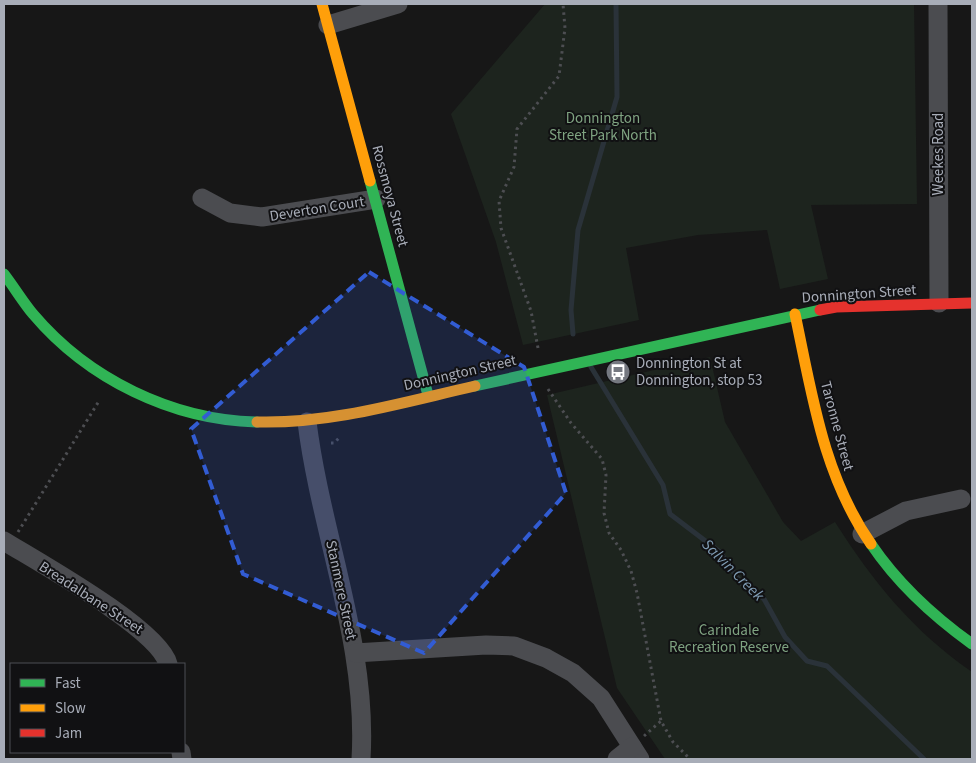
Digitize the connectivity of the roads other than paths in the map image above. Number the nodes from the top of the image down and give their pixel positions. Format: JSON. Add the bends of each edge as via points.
{"nodes":[{"id":1,"x":322,"y":4,"type":"edge"},
{"id":2,"x":398,"y":4,"type":"edge"},
{"id":3,"x":938,"y":4,"type":"edge"},
{"id":4,"x":328,"y":25,"type":"junction"},
{"id":5,"x":202,"y":198,"type":"dead end"},
{"id":6,"x":376,"y":199,"type":"junction"},
{"id":7,"x":4,"y":274,"type":"edge"},
{"id":8,"x":938,"y":303,"type":"junction"},
{"id":9,"x":972,"y":303,"type":"edge"},
{"id":10,"x":795,"y":314,"type":"junction"},
{"id":11,"x":428,"y":396,"type":"junction"},
{"id":12,"x":307,"y":422,"type":"junction"},
{"id":13,"x":961,"y":499,"type":"dead end"},
{"id":14,"x":862,"y":534,"type":"junction"},
{"id":15,"x":7,"y":544,"type":"edge"},
{"id":16,"x":972,"y":644,"type":"edge"},
{"id":17,"x":355,"y":653,"type":"junction"},
{"id":18,"x":167,"y":663,"type":"edge"},
{"id":19,"x":639,"y":747,"type":"edge"},
{"id":20,"x":361,"y":759,"type":"edge"},
{"id":21,"x":617,"y":759,"type":"edge"}],
"edges":[{"from":1,"to":4,"type":"street","name":"Rossmoya Street"},
{"from":2,"to":4,"type":"street"},
{"from":3,"to":8,"type":"street","name":"Weekes Road"},
{"from":4,"to":6,"type":"street","name":"Rossmoya Street"},
{"from":5,"to":6,"type":"street","name":"Deverton Court","via":[[230,213],[262,218]]},
{"from":6,"to":11,"type":"street","name":"Rossmoya Street"},
{"from":7,"to":12,"type":"street","name":"Donnington Street","via":[[20,301],[54,338],[115,384],[144,398],[206,418],[264,424]]},
{"from":8,"to":9,"type":"street","name":"Donnington Street"},
{"from":8,"to":10,"type":"street","name":"Donnington Street","via":[[836,307]]},
{"from":10,"to":11,"type":"street","name":"Donnington Street"},
{"from":10,"to":14,"type":"street","name":"Taronne Street","via":[[824,446],[836,481]]},
{"from":11,"to":12,"type":"street","name":"Donnington Street"},
{"from":12,"to":17,"type":"street","name":"Stanmere Street","via":[[311,455]]},
{"from":13,"to":14,"type":"street","via":[[906,511]]},
{"from":14,"to":16,"type":"street","name":"Taronne Street","via":[[914,599]]},
{"from":15,"to":18,"type":"street","name":"Breadalbane Street","via":[[122,616],[147,635]]},
{"from":17,"to":19,"type":"street","via":[[514,646],[573,673],[602,698]]},
{"from":17,"to":20,"type":"street","name":"Stanmere Street","via":[[363,734]]},
{"from":19,"to":21,"type":"street"}]}
